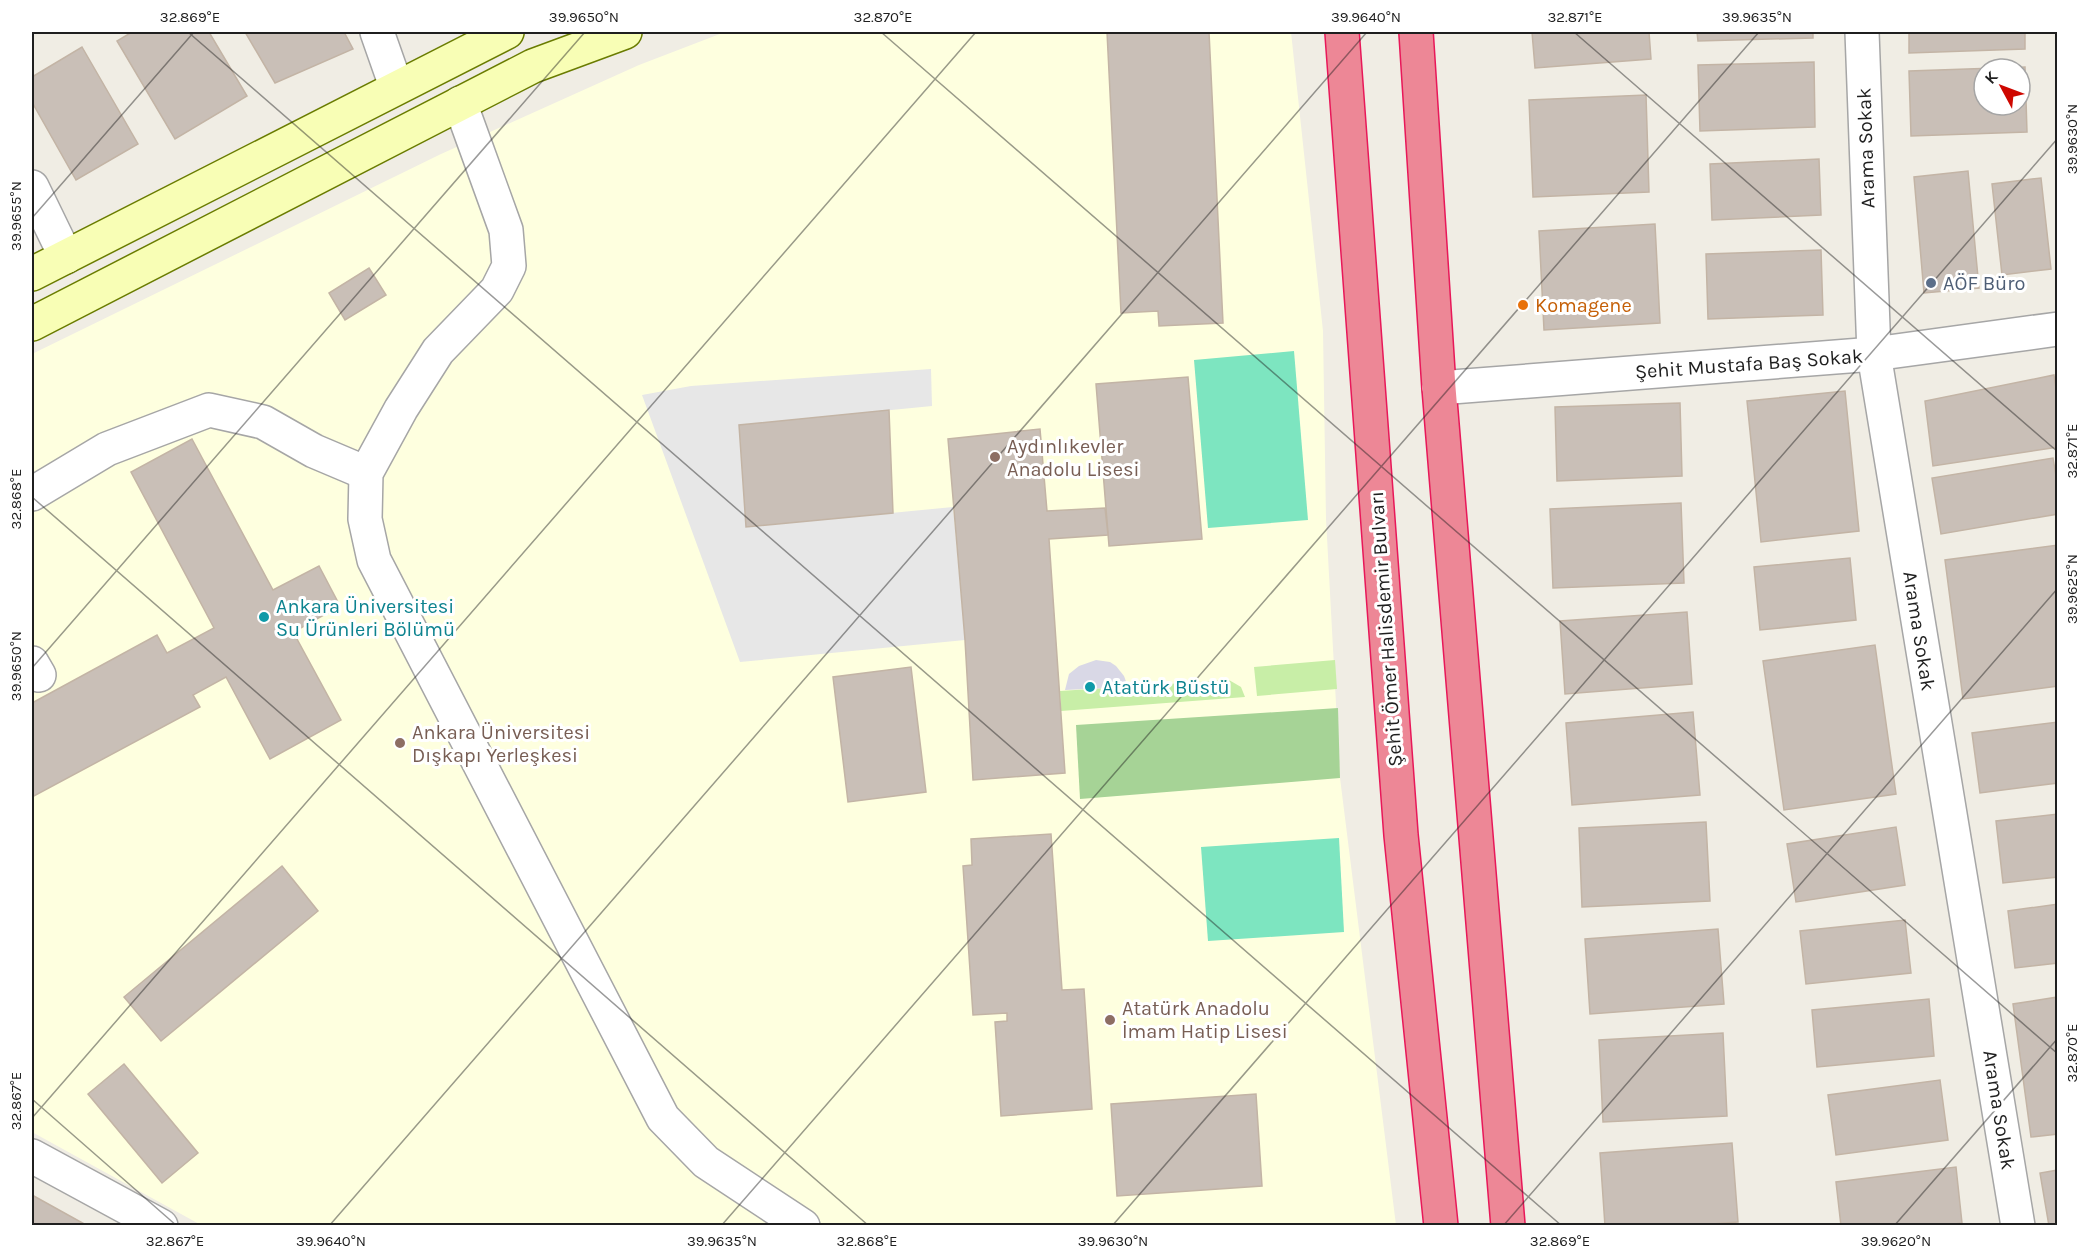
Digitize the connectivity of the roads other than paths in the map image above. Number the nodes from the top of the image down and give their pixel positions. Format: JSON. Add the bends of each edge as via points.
{"nodes":[{"id":1,"x":377,"y":32,"type":"edge"},
{"id":2,"x":507,"y":32,"type":"edge"},
{"id":3,"x":625,"y":32,"type":"edge"},
{"id":4,"x":1342,"y":32,"type":"edge"},
{"id":5,"x":1416,"y":32,"type":"edge"},
{"id":6,"x":1862,"y":32,"type":"edge"},
{"id":7,"x":396,"y":86,"type":"junction"},
{"id":8,"x":460,"y":103,"type":"junction"},
{"id":9,"x":32,"y":187,"type":"edge"},
{"id":10,"x":66,"y":257,"type":"junction"},
{"id":11,"x":32,"y":274,"type":"edge"},
{"id":12,"x":32,"y":324,"type":"edge"},
{"id":13,"x":2058,"y":329,"type":"edge"},
{"id":14,"x":1874,"y":354,"type":"junction"},
{"id":15,"x":1439,"y":388,"type":"junction"},
{"id":16,"x":366,"y":473,"type":"junction"},
{"id":17,"x":32,"y":494,"type":"edge"},
{"id":18,"x":32,"y":1156,"type":"edge"},
{"id":19,"x":160,"y":1226,"type":"edge"},
{"id":20,"x":803,"y":1226,"type":"edge"},
{"id":21,"x":1442,"y":1226,"type":"edge"},
{"id":22,"x":1508,"y":1226,"type":"edge"},
{"id":23,"x":2018,"y":1226,"type":"edge"}],
"edges":[{"from":1,"to":7,"type":"street"},
{"from":2,"to":7,"type":"main road"},
{"from":3,"to":8,"type":"main road","via":[[533,66]]},
{"from":4,"to":21,"type":"highway","name":"Şehit Ömer Halisdemir Bulvarı","via":[[1401,835]]},
{"from":5,"to":15,"type":"highway"},
{"from":6,"to":14,"type":"street","name":"Arama Sokak"},
{"from":7,"to":10,"type":"main road"},
{"from":8,"to":12,"type":"main road"},
{"from":8,"to":16,"type":"street","via":[[506,230],[509,266],[497,290],[438,351]]},
{"from":9,"to":10,"type":"street"},
{"from":10,"to":11,"type":"main road"},
{"from":13,"to":14,"type":"street","name":"Şehit Mustafa Baş Sokak"},
{"from":14,"to":15,"type":"street","name":"Şehit Mustafa Baş Sokak"},
{"from":14,"to":23,"type":"street","name":"Arama Sokak"},
{"from":15,"to":22,"type":"highway"},
{"from":16,"to":17,"type":"street","via":[[314,451],[263,422],[209,410],[107,449]]},
{"from":16,"to":20,"type":"street","via":[[365,519],[374,560],[663,1118],[706,1162]]},
{"from":18,"to":19,"type":"street"}]}
